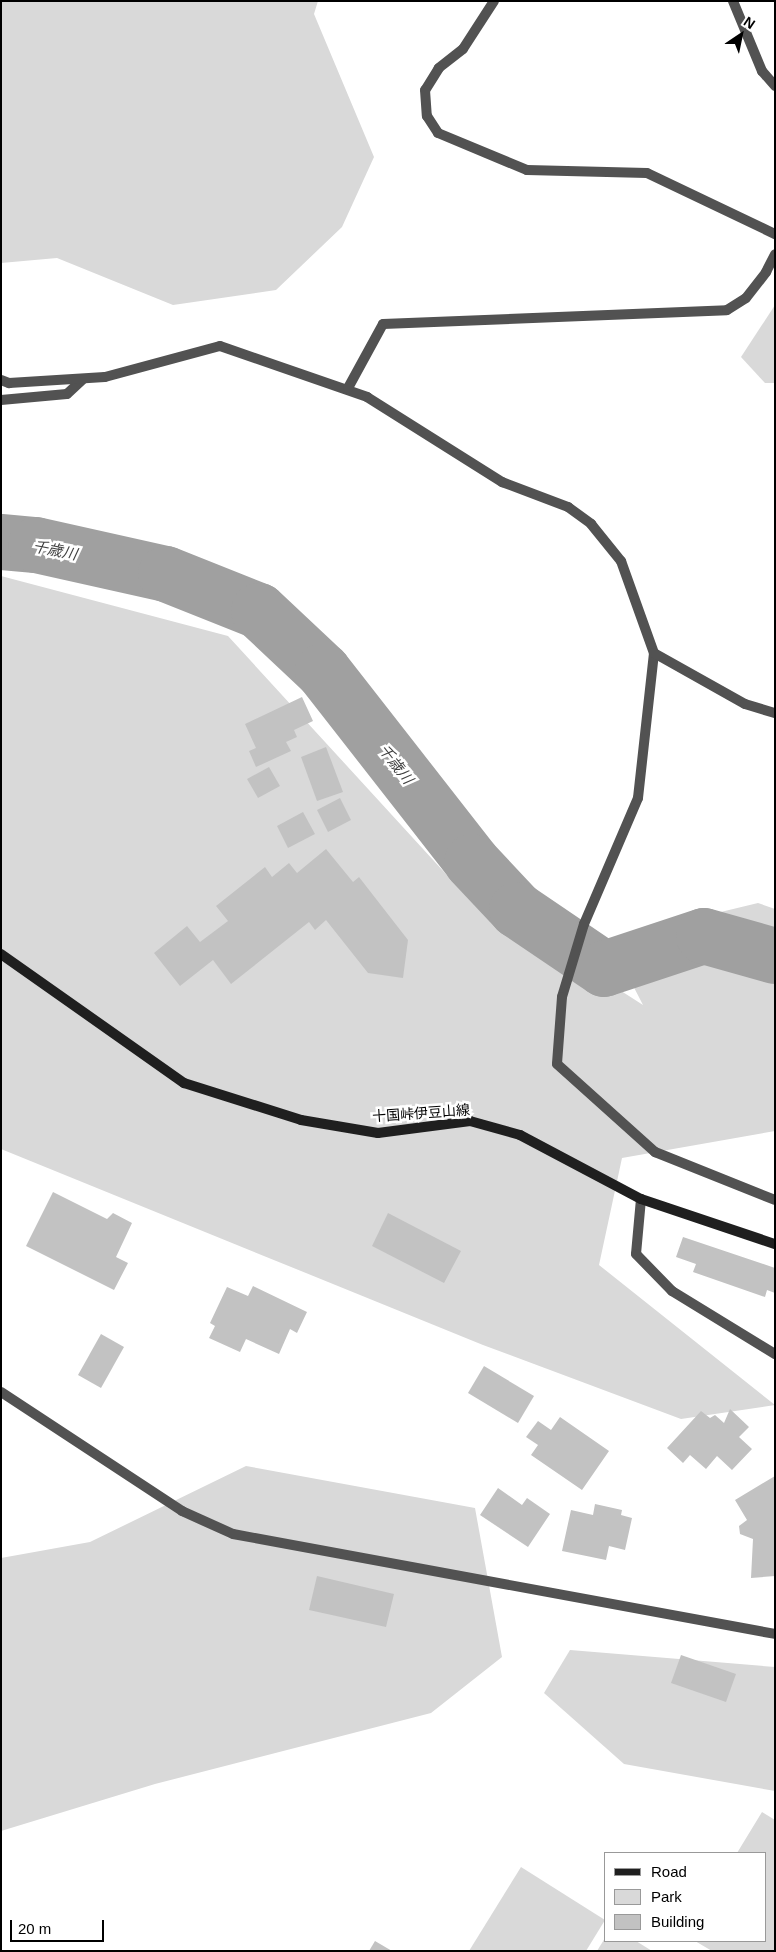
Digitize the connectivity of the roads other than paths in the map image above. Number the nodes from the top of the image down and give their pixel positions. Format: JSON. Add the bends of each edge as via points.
{"nodes":[{"id":1,"x":494,"y":1,"type":"edge"},
{"id":2,"x":733,"y":1,"type":"edge"},
{"id":3,"x":775,"y":86,"type":"edge"},
{"id":4,"x":775,"y":234,"type":"edge"},
{"id":5,"x":775,"y":254,"type":"edge"},
{"id":6,"x":83,"y":379,"type":"junction"},
{"id":7,"x":1,"y":380,"type":"edge"},
{"id":8,"x":348,"y":388,"type":"junction"},
{"id":9,"x":1,"y":400,"type":"edge"},
{"id":10,"x":654,"y":653,"type":"junction"},
{"id":11,"x":775,"y":713,"type":"edge"},
{"id":12,"x":1,"y":954,"type":"edge"},
{"id":13,"x":640,"y":1199,"type":"junction"},
{"id":14,"x":775,"y":1200,"type":"edge"},
{"id":15,"x":775,"y":1244,"type":"edge"},
{"id":16,"x":775,"y":1354,"type":"edge"},
{"id":17,"x":1,"y":1392,"type":"edge"},
{"id":18,"x":775,"y":1634,"type":"edge"}],
"edges":[{"from":1,"to":4,"type":"street","via":[[463,50],[439,68],[426,90],[426,116],[438,133],[527,170],[647,172]]},
{"from":2,"to":3,"type":"street","via":[[762,71]]},
{"from":5,"to":8,"type":"street","via":[[746,298],[727,310],[383,324]]},
{"from":6,"to":7,"type":"street","via":[[9,383]]},
{"from":6,"to":8,"type":"street","via":[[105,377],[220,346]]},
{"from":6,"to":9,"type":"street","via":[[67,394]]},
{"from":8,"to":10,"type":"street","via":[[502,482],[568,507],[591,524],[621,561]]},
{"from":10,"to":11,"type":"street","via":[[744,704]]},
{"from":10,"to":14,"type":"street","via":[[638,798],[584,924],[562,997],[557,1064],[655,1152]]},
{"from":12,"to":13,"type":"main road","name":"十国峠伊豆山線","via":[[184,1083],[301,1120],[378,1133],[470,1122],[520,1135]]},
{"from":13,"to":15,"type":"main road","name":"十国峠伊豆山線"},
{"from":13,"to":16,"type":"street","via":[[636,1254],[672,1291]]},
{"from":17,"to":18,"type":"street","via":[[182,1511],[232,1534]]}]}
